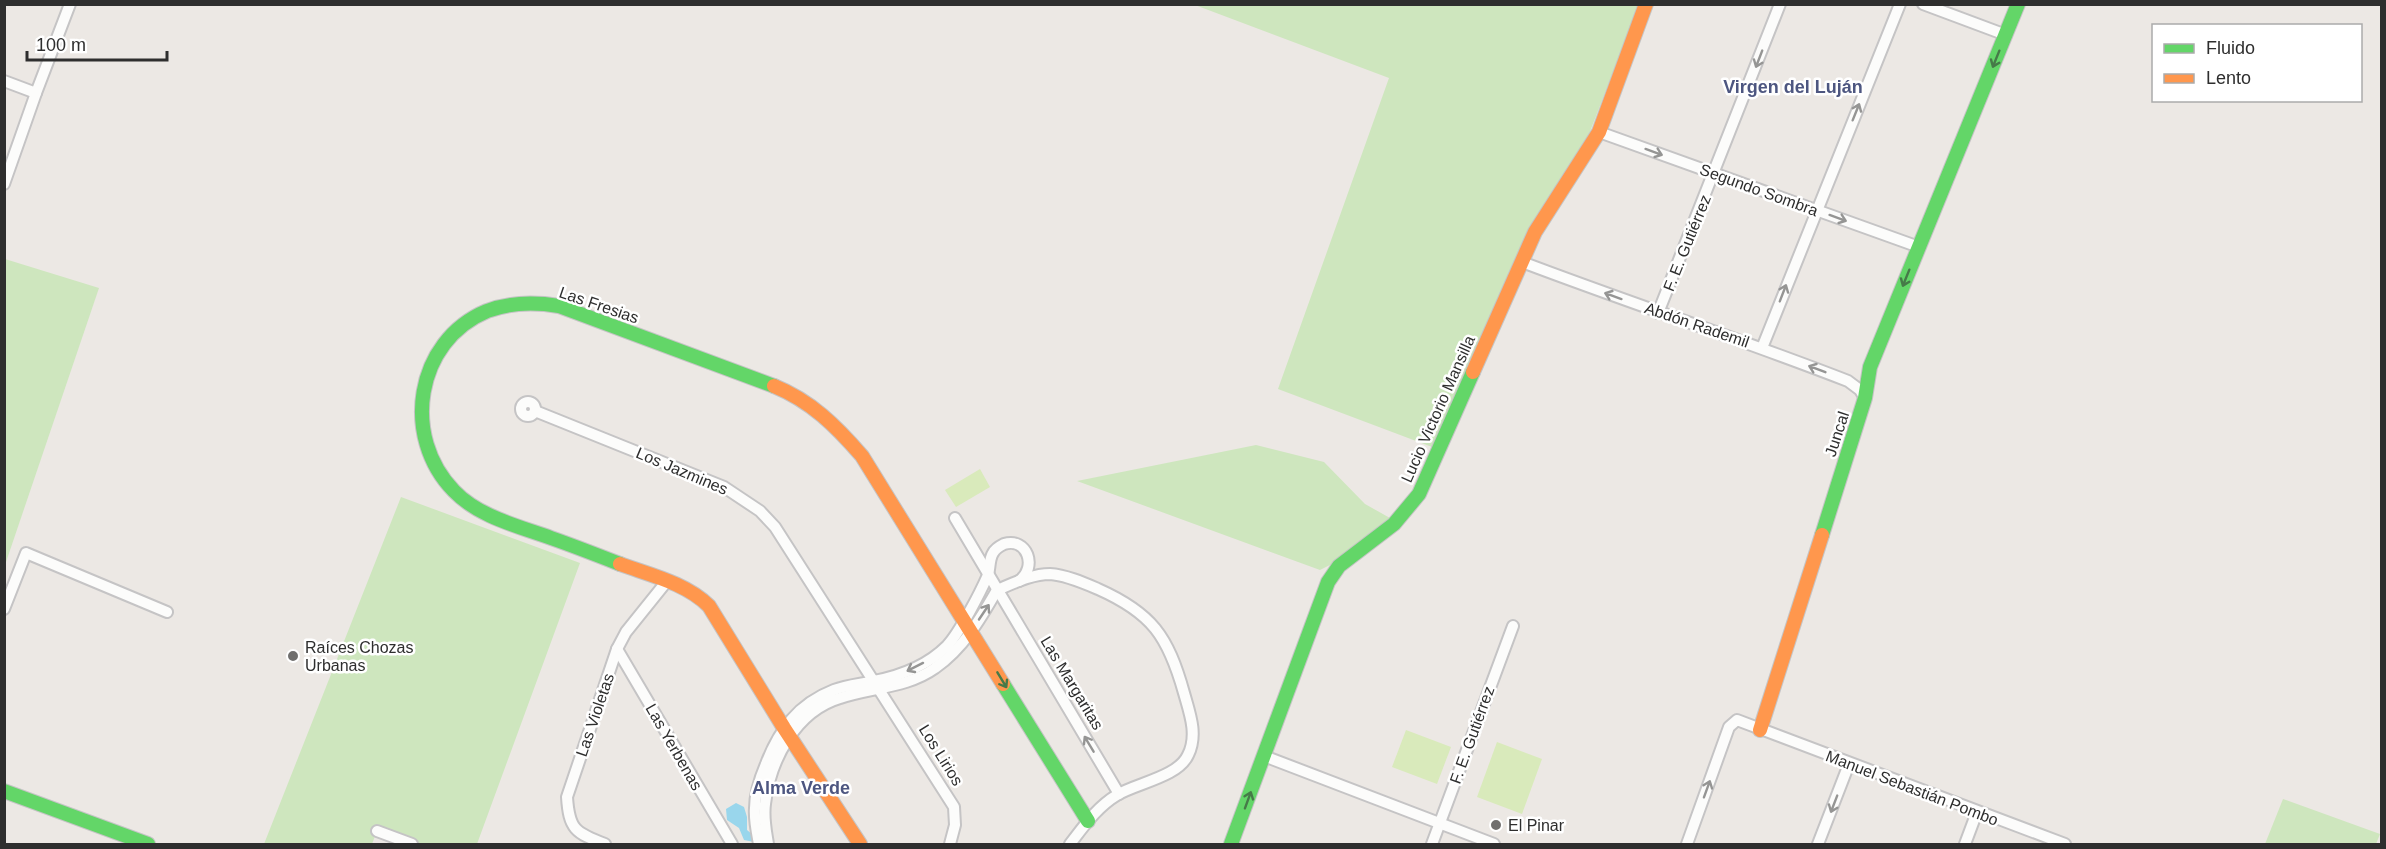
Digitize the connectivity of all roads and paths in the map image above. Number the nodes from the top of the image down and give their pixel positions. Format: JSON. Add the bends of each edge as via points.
{"nodes":[{"id":1,"x":70,"y":4,"type":"edge"},
{"id":2,"x":1646,"y":4,"type":"edge"},
{"id":3,"x":1780,"y":4,"type":"edge"},
{"id":4,"x":1900,"y":4,"type":"edge"},
{"id":5,"x":1923,"y":4,"type":"edge"},
{"id":6,"x":2018,"y":4,"type":"edge"},
{"id":7,"x":2006,"y":35,"type":"junction"},
{"id":8,"x":4,"y":81,"type":"edge"},
{"id":9,"x":36,"y":93,"type":"junction"},
{"id":10,"x":1599,"y":132,"type":"junction"},
{"id":11,"x":1714,"y":174,"type":"junction"},
{"id":12,"x":4,"y":184,"type":"edge"},
{"id":13,"x":1816,"y":210,"type":"junction"},
{"id":14,"x":1919,"y":247,"type":"junction"},
{"id":15,"x":1522,"y":262,"type":"junction"},
{"id":16,"x":1658,"y":313,"type":"junction"},
{"id":17,"x":1762,"y":348,"type":"junction"},
{"id":18,"x":1865,"y":398,"type":"junction"},
{"id":19,"x":535,"y":411,"type":"dead end"},
{"id":20,"x":955,"y":518,"type":"dead end"},
{"id":21,"x":989,"y":569,"type":"junction"},
{"id":22,"x":667,"y":581,"type":"junction"},
{"id":23,"x":1016,"y":582,"type":"junction"},
{"id":24,"x":997,"y":590,"type":"junction"},
{"id":25,"x":4,"y":609,"type":"edge"},
{"id":26,"x":167,"y":612,"type":"dead end"},
{"id":27,"x":968,"y":624,"type":"junction"},
{"id":28,"x":1513,"y":626,"type":"dead end"},
{"id":29,"x":617,"y":649,"type":"junction"},
{"id":30,"x":877,"y":685,"type":"junction"},
{"id":31,"x":1760,"y":730,"type":"junction"},
{"id":32,"x":787,"y":733,"type":"junction"},
{"id":33,"x":1264,"y":756,"type":"junction"},
{"id":34,"x":1849,"y":764,"type":"junction"},
{"id":35,"x":4,"y":791,"type":"edge"},
{"id":36,"x":1119,"y":794,"type":"junction"},
{"id":37,"x":1977,"y":812,"type":"junction"},
{"id":38,"x":1088,"y":821,"type":"junction"},
{"id":39,"x":1439,"y":824,"type":"junction"},
{"id":40,"x":377,"y":831,"type":"dead end"},
{"id":41,"x":148,"y":844,"type":"edge"},
{"id":42,"x":412,"y":844,"type":"edge"},
{"id":43,"x":605,"y":844,"type":"edge"},
{"id":44,"x":732,"y":844,"type":"edge"},
{"id":45,"x":759,"y":844,"type":"edge"},
{"id":46,"x":768,"y":844,"type":"edge"},
{"id":47,"x":860,"y":844,"type":"edge"},
{"id":48,"x":950,"y":844,"type":"edge"},
{"id":49,"x":1070,"y":844,"type":"edge"},
{"id":50,"x":1231,"y":844,"type":"edge"},
{"id":51,"x":1432,"y":844,"type":"edge"},
{"id":52,"x":1494,"y":844,"type":"edge"},
{"id":53,"x":1687,"y":844,"type":"edge"},
{"id":54,"x":1818,"y":844,"type":"edge"},
{"id":55,"x":1965,"y":844,"type":"edge"},
{"id":56,"x":2065,"y":844,"type":"edge"}],
"edges":[{"from":1,"to":9,"type":"street"},
{"from":2,"to":10,"type":"street","name":"Lucio Victorio Mansilla"},
{"from":3,"to":11,"type":"street","name":"F. E. Gutiérrez","one_way":true},
{"from":13,"to":4,"type":"street","one_way":true},
{"from":5,"to":7,"type":"street"},
{"from":6,"to":7,"type":"street","name":"Juncal"},
{"from":7,"to":14,"type":"street","name":"Juncal","one_way":true},
{"from":8,"to":9,"type":"street"},
{"from":9,"to":12,"type":"street"},
{"from":10,"to":11,"type":"street","name":"Segundo Sombra","one_way":true},
{"from":10,"to":15,"type":"street","name":"Lucio Victorio Mansilla","via":[[1535,232]]},
{"from":11,"to":13,"type":"street","name":"Segundo Sombra"},
{"from":11,"to":16,"type":"street","name":"F. E. Gutiérrez"},
{"from":13,"to":14,"type":"street","name":"Segundo Sombra","one_way":true},
{"from":17,"to":13,"type":"street","one_way":true},
{"from":14,"to":18,"type":"street","name":"Juncal","one_way":true,"via":[[1870,367]]},
{"from":16,"to":15,"type":"street","name":"Abdón Rademil","one_way":true},
{"from":15,"to":33,"type":"street","name":"Lucio Victorio Mansilla","via":[[1419,494],[1394,524],[1338,566],[1329,582]]},
{"from":16,"to":17,"type":"street","name":"Abdón Rademil"},
{"from":18,"to":17,"type":"street","name":"Abdón Rademil","one_way":true,"via":[[1848,381]]},
{"from":18,"to":31,"type":"street","name":"Juncal"},
{"from":19,"to":30,"type":"street","name":"Los Jazmines","via":[[724,487],[760,511],[775,527]]},
{"from":20,"to":21,"type":"street"},
{"from":21,"to":23,"type":"street","via":[[998,580]]},
{"from":21,"to":23,"type":"street","via":[[998,548],[1010,543],[1017,545],[1029,559],[1028,572]]},
{"from":21,"to":24,"type":"street"},
{"from":21,"to":27,"type":"street"},
{"from":22,"to":27,"type":"street","name":"Las Fresias","via":[[484,514],[439,474],[420,425],[421,399],[430,367],[444,342],[461,327],[486,312],[516,303],[559,306],[798,396],[839,430],[862,456]]},
{"from":22,"to":29,"type":"street","name":"Las Violetas"},
{"from":22,"to":32,"type":"street","name":"Las Fresias","via":[[692,591],[709,606]]},
{"from":23,"to":24,"type":"street"},
{"from":23,"to":36,"type":"street","via":[[1049,574],[1064,576],[1123,600],[1152,623],[1168,649],[1188,709],[1193,741],[1187,758],[1173,771]]},
{"from":27,"to":24,"type":"street","one_way":true},
{"from":36,"to":24,"type":"street","name":"Las Margaritas","one_way":true},
{"from":25,"to":26,"type":"street","via":[[26,553]]},
{"from":27,"to":30,"type":"street","via":[[956,650],[936,667],[916,679]]},
{"from":27,"to":38,"type":"street","one_way":true},
{"from":28,"to":39,"type":"street","name":"F. E. Gutiérrez"},
{"from":29,"to":43,"type":"street","name":"Las Violetas","via":[[567,797],[569,819],[582,835]]},
{"from":29,"to":44,"type":"street","name":"Las Yerbenas"},
{"from":30,"to":32,"type":"street","via":[[834,690],[798,711]]},
{"from":30,"to":48,"type":"street","name":"Los Lirios","via":[[954,807]]},
{"from":31,"to":34,"type":"street","name":"Manuel Sebastián Pombo"},
{"from":53,"to":31,"type":"street","one_way":true,"via":[[1729,727],[1737,720]]},
{"from":32,"to":45,"type":"street","via":[[774,743],[759,781],[754,806]]},
{"from":32,"to":46,"type":"street","via":[[765,803]]},
{"from":32,"to":47,"type":"street"},
{"from":33,"to":39,"type":"street"},
{"from":50,"to":33,"type":"street","name":"Lucio Victorio Mansilla","one_way":true},
{"from":34,"to":37,"type":"street","name":"Manuel Sebastián Pombo"},
{"from":34,"to":54,"type":"street","one_way":true},
{"from":35,"to":41,"type":"street"},
{"from":36,"to":38,"type":"street"},
{"from":37,"to":55,"type":"street"},
{"from":37,"to":56,"type":"street","name":"Manuel Sebastián Pombo"},
{"from":38,"to":49,"type":"street"},
{"from":39,"to":51,"type":"street","name":"F. E. Gutiérrez"},
{"from":39,"to":52,"type":"street"},
{"from":40,"to":42,"type":"street"}]}
